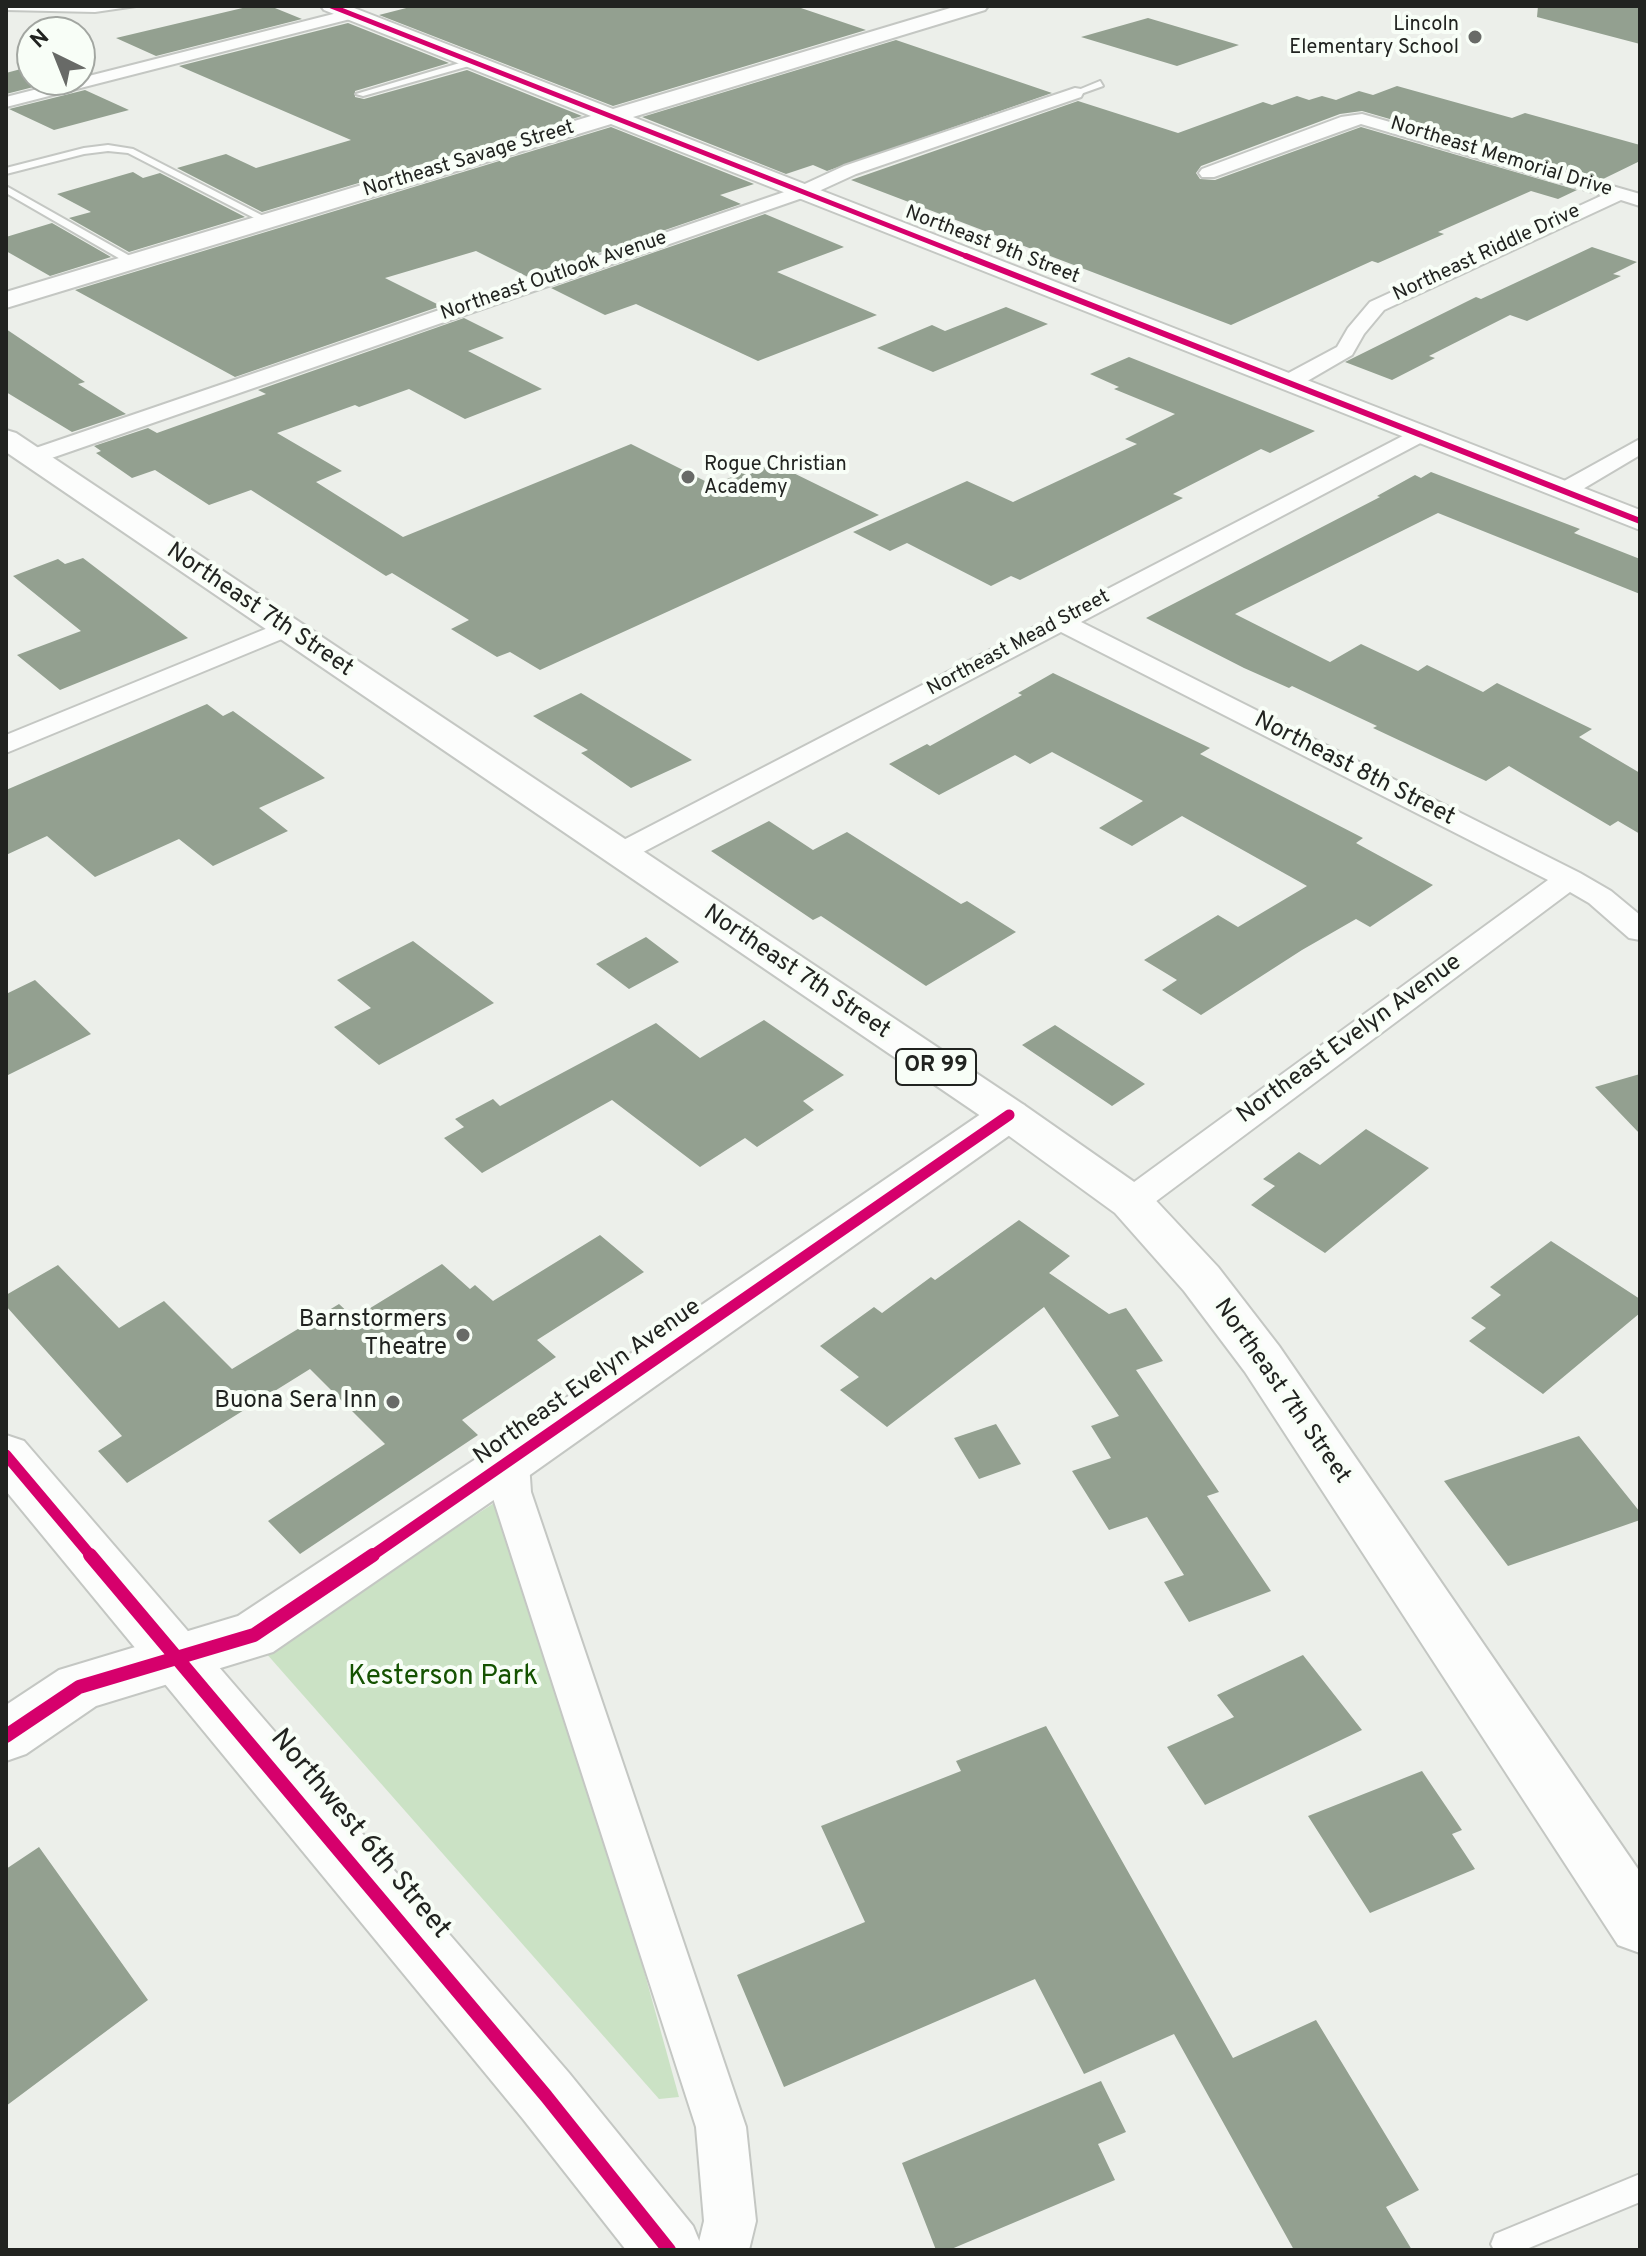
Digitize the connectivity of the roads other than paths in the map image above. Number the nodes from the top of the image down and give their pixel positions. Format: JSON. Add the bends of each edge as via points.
{"nodes":[{"id":1,"x":132,"y":6,"type":"edge"},
{"id":2,"x":978,"y":6,"type":"edge"},
{"id":3,"x":6,"y":8,"type":"edge"},
{"id":4,"x":342,"y":10,"type":"edge"},
{"id":5,"x":473,"y":62,"type":"junction"},
{"id":6,"x":1100,"y":84,"type":"dead end"},
{"id":7,"x":1075,"y":93,"type":"joint"},
{"id":8,"x":360,"y":94,"type":"dead end"},
{"id":9,"x":6,"y":102,"type":"edge"},
{"id":10,"x":610,"y":117,"type":"junction"},
{"id":11,"x":6,"y":171,"type":"edge"},
{"id":12,"x":1208,"y":173,"type":"dead end"},
{"id":13,"x":6,"y":189,"type":"edge"},
{"id":14,"x":802,"y":192,"type":"junction"},
{"id":15,"x":1620,"y":194,"type":"junction"},
{"id":16,"x":1640,"y":200,"type":"edge"},
{"id":17,"x":268,"y":221,"type":"junction"},
{"id":18,"x":133,"y":262,"type":"junction"},
{"id":19,"x":6,"y":300,"type":"edge"},
{"id":20,"x":1289,"y":382,"type":"junction"},
{"id":21,"x":1420,"y":434,"type":"junction"},
{"id":22,"x":1640,"y":446,"type":"edge"},
{"id":23,"x":19,"y":448,"type":"edge"},
{"id":24,"x":1563,"y":491,"type":"junction"},
{"id":25,"x":1640,"y":521,"type":"edge"},
{"id":26,"x":1061,"y":622,"type":"junction"},
{"id":27,"x":285,"y":629,"type":"junction"},
{"id":28,"x":6,"y":745,"type":"edge"},
{"id":29,"x":618,"y":854,"type":"junction"},
{"id":30,"x":1569,"y":879,"type":"junction"},
{"id":31,"x":1640,"y":931,"type":"edge"},
{"id":32,"x":1009,"y":1115,"type":"junction"},
{"id":33,"x":1131,"y":1202,"type":"junction"},
{"id":34,"x":6,"y":1455,"type":"edge"},
{"id":35,"x":509,"y":1463,"type":"junction"},
{"id":36,"x":177,"y":1657,"type":"junction"},
{"id":37,"x":6,"y":1736,"type":"edge"},
{"id":38,"x":1640,"y":1924,"type":"edge"},
{"id":39,"x":1640,"y":2188,"type":"edge"},
{"id":40,"x":669,"y":2250,"type":"edge"},
{"id":41,"x":723,"y":2250,"type":"edge"},
{"id":42,"x":1508,"y":2250,"type":"edge"}],
"edges":[{"from":1,"to":3,"type":"lane"},
{"from":2,"to":10,"type":"main road","name":"Northeast Savage Street"},
{"from":4,"to":5,"type":"main road","name":"Northeast 9th Street"},
{"from":4,"to":9,"type":"street"},
{"from":5,"to":8,"type":"lane"},
{"from":5,"to":10,"type":"main road","name":"Northeast 9th Street"},
{"from":6,"to":7,"type":"lane"},
{"from":7,"to":14,"type":"street","name":"Northeast Outlook Avenue","via":[[850,170]]},
{"from":10,"to":14,"type":"main road","name":"Northeast 9th Street"},
{"from":10,"to":17,"type":"main road","name":"Northeast Savage Street"},
{"from":11,"to":17,"type":"lane","via":[[96,149],[130,151]]},
{"from":12,"to":15,"type":"street","name":"Northeast Memorial Drive","via":[[1362,119]]},
{"from":13,"to":18,"type":"lane"},
{"from":14,"to":20,"type":"main road","name":"Northeast 9th Street"},
{"from":14,"to":23,"type":"street","name":"Northeast Outlook Avenue"},
{"from":15,"to":16,"type":"street","name":"Northeast Memorial Drive"},
{"from":15,"to":20,"type":"street","name":"Northeast Riddle Drive","via":[[1377,306],[1345,351]]},
{"from":17,"to":18,"type":"main road","name":"Northeast Savage Street"},
{"from":18,"to":19,"type":"main road","name":"Northeast Savage Street"},
{"from":20,"to":21,"type":"main road","name":"Northeast 9th Street"},
{"from":21,"to":24,"type":"main road","name":"Northeast 9th Street"},
{"from":21,"to":26,"type":"street","name":"Northeast Mead Street"},
{"from":22,"to":24,"type":"street"},
{"from":23,"to":27,"type":"main road","name":"Northeast 7th Street","number":"OR 99"},
{"from":24,"to":25,"type":"main road","name":"Northeast 9th Street"},
{"from":26,"to":29,"type":"street","name":"Northeast Mead Street"},
{"from":26,"to":30,"type":"street","name":"Northeast 8th Street"},
{"from":27,"to":28,"type":"street"},
{"from":27,"to":29,"type":"main road","name":"Northeast 7th Street","number":"OR 99"},
{"from":29,"to":32,"type":"main road","name":"Northeast 7th Street","number":"OR 99"},
{"from":30,"to":31,"type":"street","name":"Northeast 8th Street"},
{"from":30,"to":33,"type":"street","name":"Northeast Evelyn Avenue"},
{"from":32,"to":33,"type":"main road","name":"Northeast 7th Street","number":"OR 99"},
{"from":32,"to":35,"type":"main road","name":"Northeast Evelyn Avenue"},
{"from":33,"to":38,"type":"main road","name":"Northeast 7th Street","number":"OR 99","via":[[1201,1279],[1262,1359]]},
{"from":34,"to":36,"type":"main road","name":"Northwest 6th Street"},
{"from":35,"to":36,"type":"main road","name":"Northeast Evelyn Avenue","via":[[254,1635]]},
{"from":35,"to":41,"type":"street","via":[[511,1492],[721,2127],[730,2221]]},
{"from":36,"to":37,"type":"main road","name":"Northeast Evelyn Avenue","via":[[79,1687]]},
{"from":36,"to":40,"type":"main road","name":"Northwest 6th Street"},
{"from":39,"to":42,"type":"lane","via":[[1505,2244]]}]}
